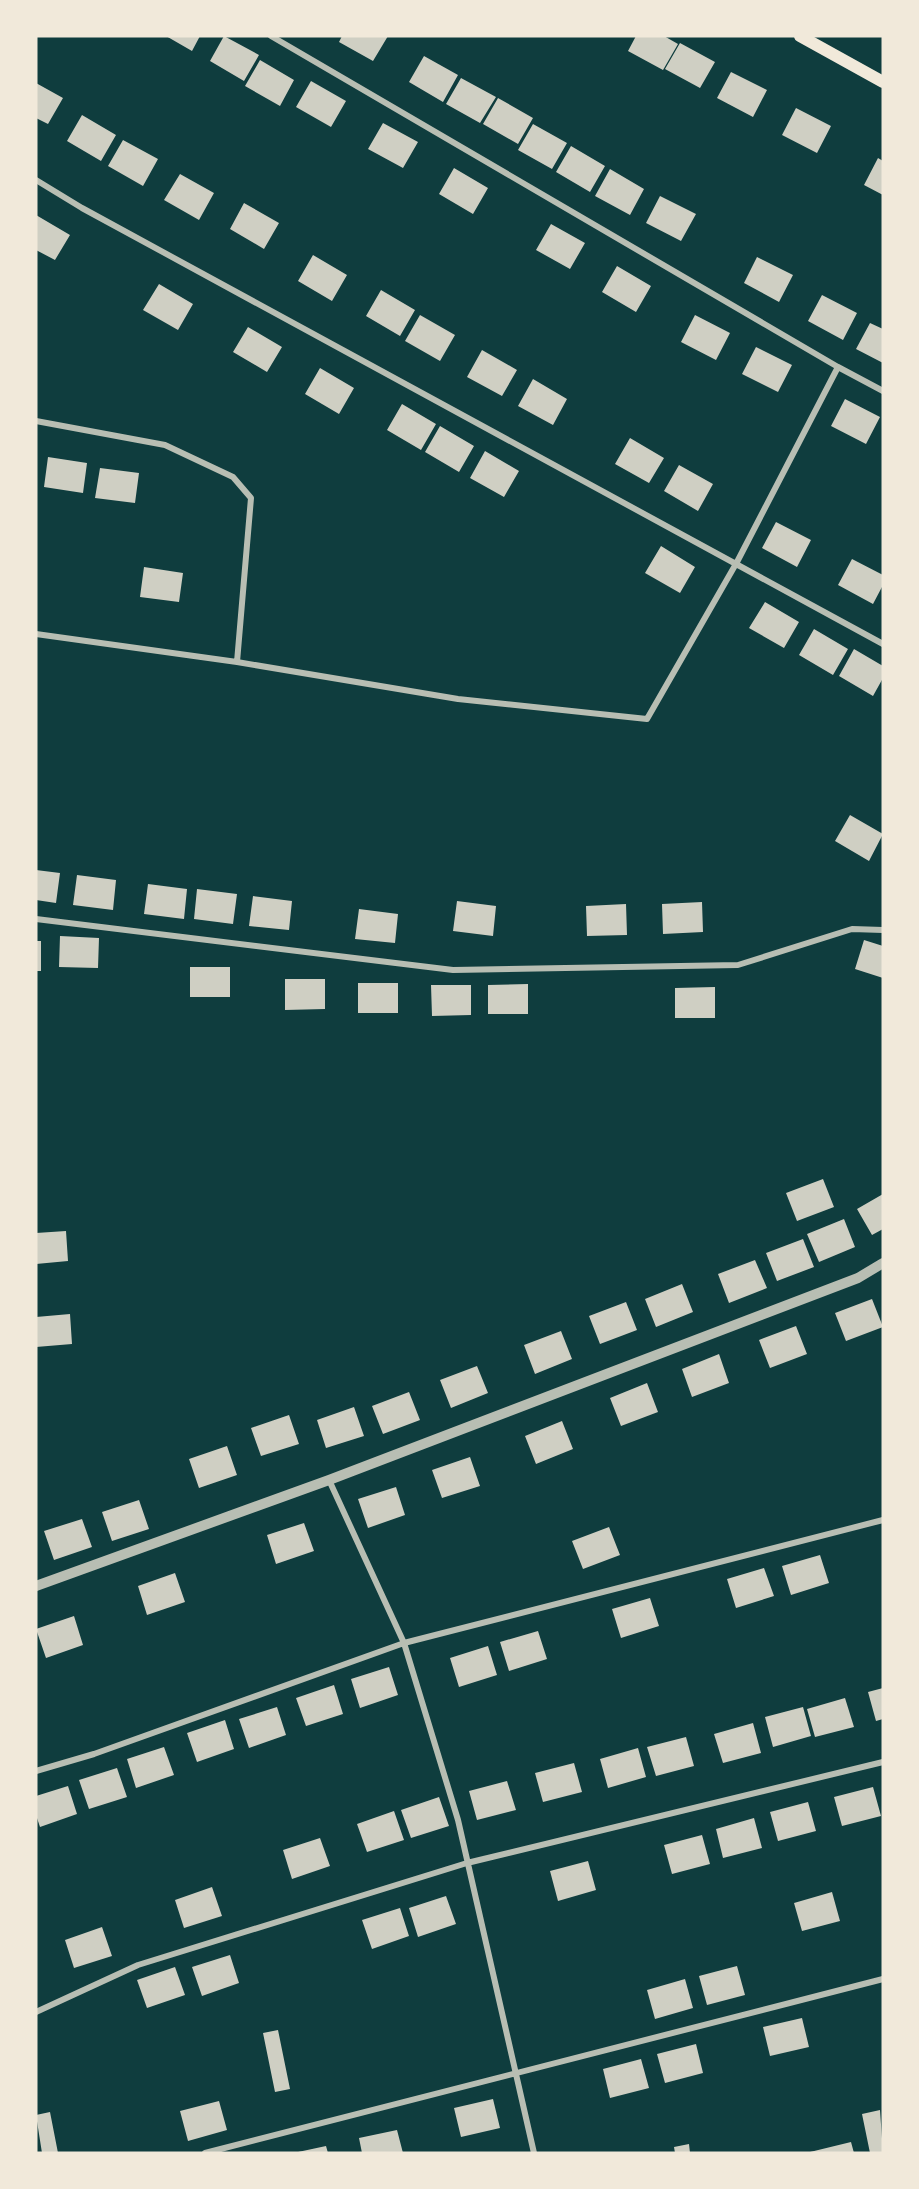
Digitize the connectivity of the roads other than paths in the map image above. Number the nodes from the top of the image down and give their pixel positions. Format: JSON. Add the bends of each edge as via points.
{"nodes":[{"id":1,"x":271,"y":36,"type":"edge"},
{"id":2,"x":800,"y":36,"type":"edge"},
{"id":3,"x":883,"y":82,"type":"edge"},
{"id":4,"x":36,"y":180,"type":"edge"},
{"id":5,"x":838,"y":367,"type":"junction"},
{"id":6,"x":883,"y":391,"type":"edge"},
{"id":7,"x":36,"y":421,"type":"edge"},
{"id":8,"x":737,"y":562,"type":"junction"},
{"id":9,"x":36,"y":634,"type":"edge"},
{"id":10,"x":883,"y":644,"type":"edge"},
{"id":11,"x":237,"y":662,"type":"junction"},
{"id":12,"x":36,"y":919,"type":"edge"},
{"id":13,"x":883,"y":930,"type":"edge"},
{"id":14,"x":883,"y":1263,"type":"edge"},
{"id":15,"x":329,"y":1480,"type":"junction"},
{"id":16,"x":883,"y":1520,"type":"edge"},
{"id":17,"x":36,"y":1586,"type":"edge"},
{"id":18,"x":404,"y":1643,"type":"junction"},
{"id":19,"x":883,"y":1762,"type":"edge"},
{"id":20,"x":36,"y":1771,"type":"edge"},
{"id":21,"x":467,"y":1863,"type":"junction"},
{"id":22,"x":883,"y":1979,"type":"edge"},
{"id":23,"x":36,"y":2012,"type":"edge"},
{"id":24,"x":518,"y":2074,"type":"junction"},
{"id":25,"x":205,"y":2153,"type":"edge"},
{"id":26,"x":534,"y":2153,"type":"edge"}],
"edges":[{"from":1,"to":5,"type":"street"},
{"from":2,"to":3,"type":"main road"},
{"from":4,"to":8,"type":"street"},
{"from":5,"to":6,"type":"street"},
{"from":5,"to":8,"type":"street"},
{"from":7,"to":11,"type":"street","via":[[165,445],[233,477],[251,498]]},
{"from":8,"to":10,"type":"street"},
{"from":8,"to":11,"type":"street","via":[[647,719],[458,699]]},
{"from":9,"to":11,"type":"street"},
{"from":12,"to":13,"type":"street","via":[[453,970],[738,965],[852,929]]},
{"from":14,"to":15,"type":"street","via":[[858,1278]]},
{"from":15,"to":17,"type":"street"},
{"from":15,"to":18,"type":"street"},
{"from":16,"to":18,"type":"street"},
{"from":18,"to":20,"type":"street"},
{"from":18,"to":21,"type":"street","via":[[458,1820]]},
{"from":19,"to":21,"type":"street"},
{"from":21,"to":23,"type":"street","via":[[138,1965]]},
{"from":21,"to":24,"type":"street"},
{"from":22,"to":24,"type":"street"},
{"from":24,"to":25,"type":"street"},
{"from":24,"to":26,"type":"street"}]}
